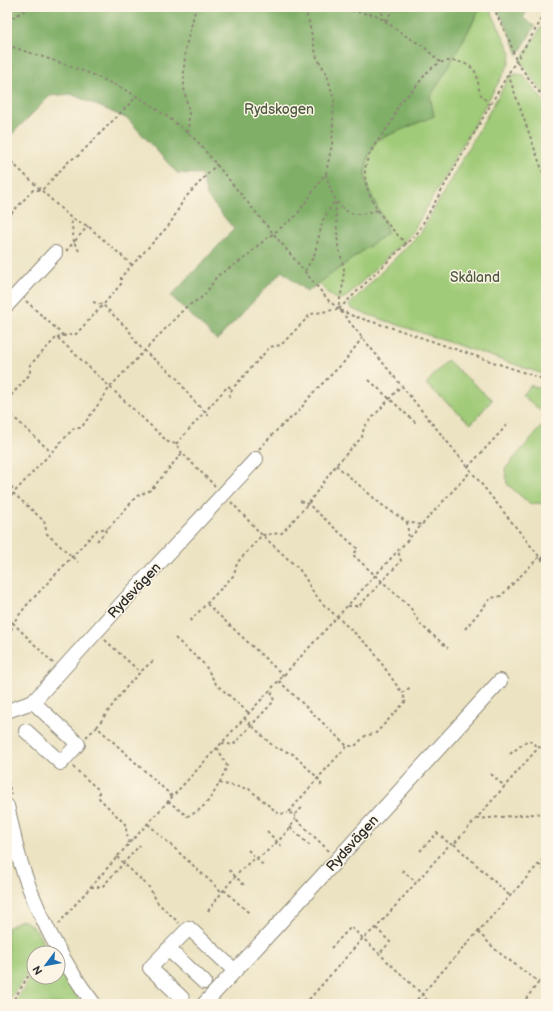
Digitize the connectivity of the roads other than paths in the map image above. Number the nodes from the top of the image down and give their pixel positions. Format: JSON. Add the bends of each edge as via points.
{"nodes":[{"id":1,"x":55,"y":253,"type":"road end"},
{"id":2,"x":7,"y":305,"type":"edge"},
{"id":3,"x":256,"y":459,"type":"road end"},
{"id":4,"x":500,"y":681,"type":"dead end"},
{"id":5,"x":33,"y":702,"type":"junction"},
{"id":6,"x":7,"y":711,"type":"edge"},
{"id":7,"x":26,"y":731,"type":"dead end"},
{"id":8,"x":9,"y":802,"type":"edge"},
{"id":9,"x":13,"y":856,"type":"edge"},
{"id":10,"x":168,"y":949,"type":"junction"},
{"id":11,"x":235,"y":971,"type":"junction"},
{"id":12,"x":204,"y":982,"type":"dead end"},
{"id":13,"x":182,"y":998,"type":"dead end"},
{"id":14,"x":94,"y":1004,"type":"edge"},
{"id":15,"x":204,"y":1004,"type":"edge"}],
"edges":[{"from":1,"to":2,"type":"street"},
{"from":3,"to":5,"type":"street","name":"Rydsvägen"},
{"from":4,"to":11,"type":"street","name":"Rydsvägen"},
{"from":5,"to":6,"type":"street","name":"Rydsvägen"},
{"from":5,"to":7,"type":"street","via":[[78,744],[61,763]]},
{"from":8,"to":9,"type":"street"},
{"from":9,"to":14,"type":"street","via":[[52,937]]},
{"from":10,"to":11,"type":"street","via":[[188,928]]},
{"from":10,"to":12,"type":"street"},
{"from":10,"to":13,"type":"street","via":[[150,968]]},
{"from":11,"to":15,"type":"street","name":"Rydsvägen"}]}
